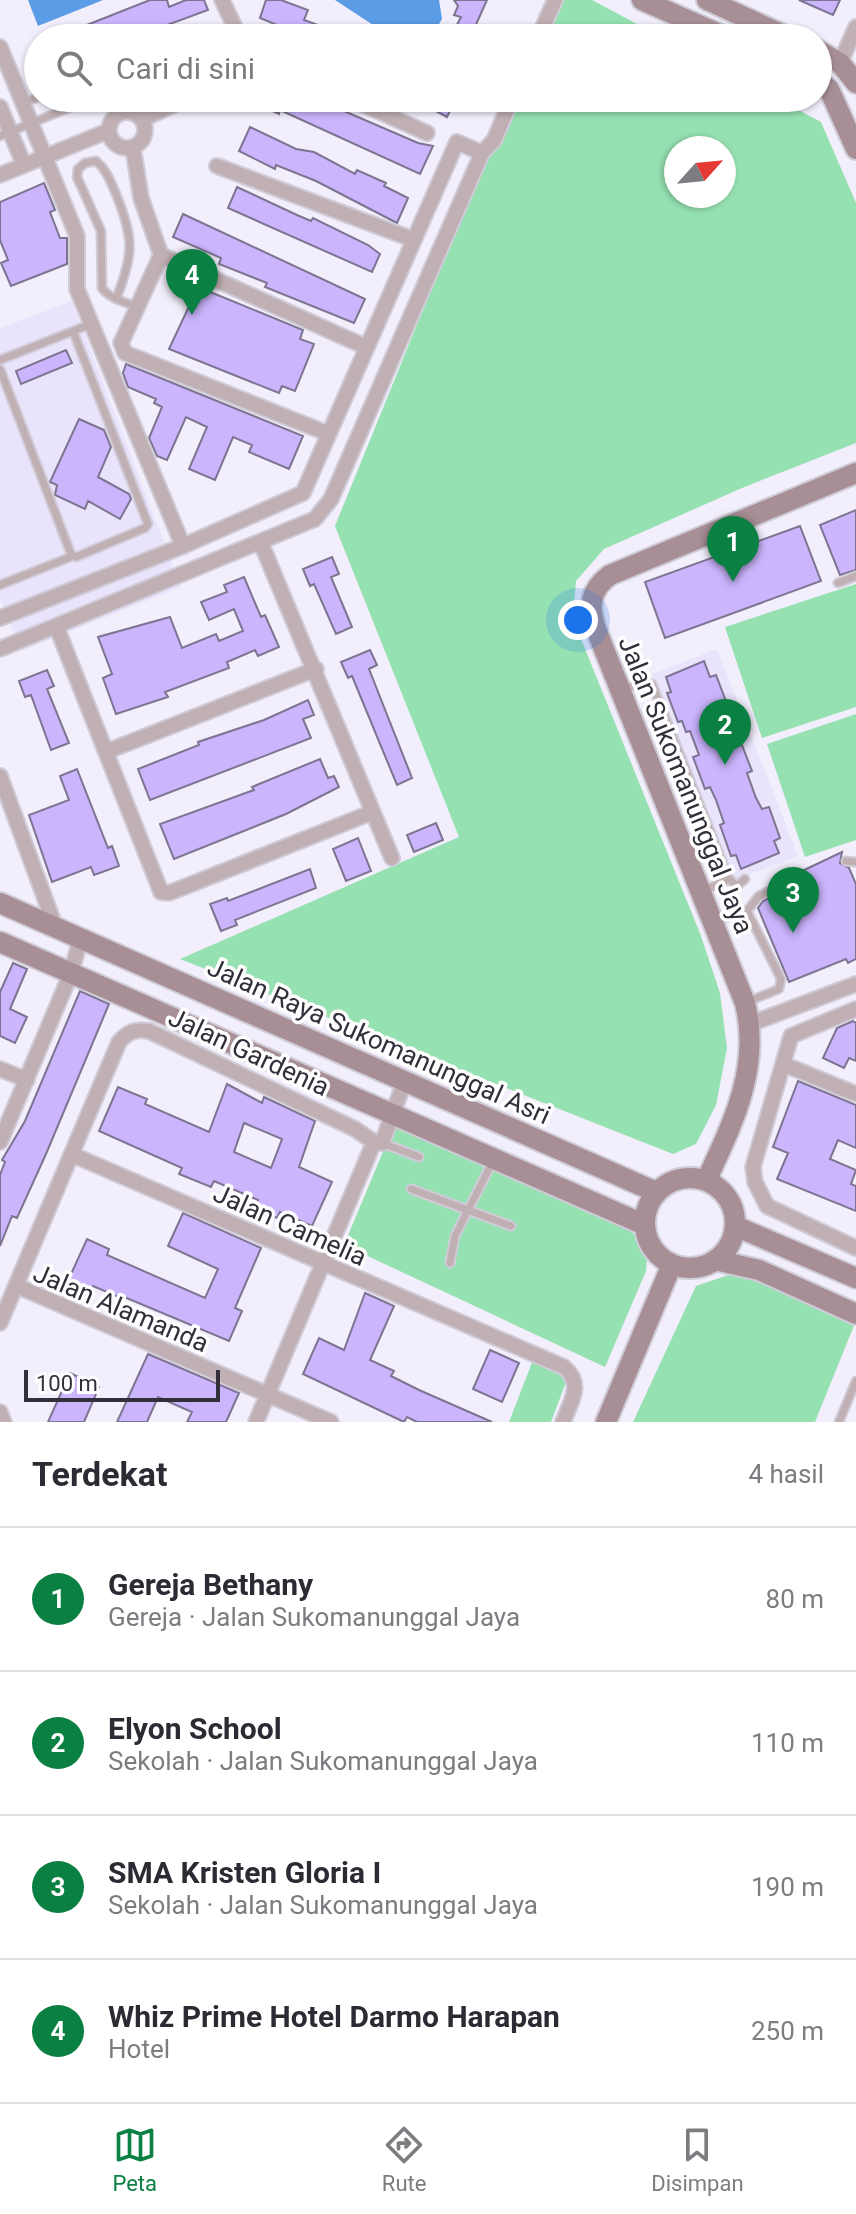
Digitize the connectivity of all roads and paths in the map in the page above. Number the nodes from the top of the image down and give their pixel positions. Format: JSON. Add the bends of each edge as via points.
{"nodes":[{"id":1,"x":222,"y":0,"type":"edge"},
{"id":2,"x":555,"y":0,"type":"edge"},
{"id":3,"x":642,"y":0,"type":"edge"},
{"id":4,"x":707,"y":0,"type":"edge"},
{"id":5,"x":233,"y":24,"type":"edge"},
{"id":6,"x":544,"y":24,"type":"edge"},
{"id":7,"x":696,"y":24,"type":"edge"},
{"id":8,"x":759,"y":24,"type":"edge"},
{"id":9,"x":856,"y":27,"type":"edge"},
{"id":10,"x":0,"y":47,"type":"edge"},
{"id":11,"x":832,"y":58,"type":"edge"},
{"id":12,"x":840,"y":63,"type":"junction"},
{"id":13,"x":856,"y":83,"type":"edge"},
{"id":14,"x":24,"y":88,"type":"edge"},
{"id":15,"x":832,"y":96,"type":"edge"},
{"id":16,"x":0,"y":107,"type":"edge"},
{"id":17,"x":32,"y":112,"type":"edge"},
{"id":18,"x":59,"y":112,"type":"edge"},
{"id":19,"x":158,"y":112,"type":"edge"},
{"id":20,"x":380,"y":112,"type":"edge"},
{"id":21,"x":506,"y":112,"type":"edge"},
{"id":22,"x":143,"y":119,"type":"junction"},
{"id":23,"x":32,"y":123,"type":"junction"},
{"id":24,"x":108,"y":131,"type":"junction"},
{"id":25,"x":427,"y":133,"type":"dead end"},
{"id":26,"x":5,"y":134,"type":"edge"},
{"id":27,"x":133,"y":148,"type":"junction"},
{"id":28,"x":856,"y":149,"type":"edge"},
{"id":29,"x":482,"y":153,"type":"junction"},
{"id":30,"x":47,"y":156,"type":"junction"},
{"id":31,"x":24,"y":165,"type":"junction"},
{"id":32,"x":217,"y":166,"type":"dead end"},
{"id":33,"x":0,"y":175,"type":"edge"},
{"id":34,"x":412,"y":239,"type":"junction"},
{"id":35,"x":161,"y":255,"type":"junction"},
{"id":36,"x":116,"y":299,"type":"junction"},
{"id":37,"x":137,"y":307,"type":"junction"},
{"id":38,"x":93,"y":323,"type":"junction"},
{"id":39,"x":73,"y":331,"type":"junction"},
{"id":40,"x":366,"y":347,"type":"junction"},
{"id":41,"x":0,"y":360,"type":"edge"},
{"id":42,"x":0,"y":369,"type":"edge"},
{"id":43,"x":329,"y":434,"type":"junction"},
{"id":44,"x":856,"y":473,"type":"edge"},
{"id":45,"x":310,"y":481,"type":"junction"},
{"id":46,"x":297,"y":499,"type":"junction"},
{"id":47,"x":331,"y":499,"type":"junction"},
{"id":48,"x":315,"y":519,"type":"junction"},
{"id":49,"x":261,"y":543,"type":"junction"},
{"id":50,"x":183,"y":546,"type":"junction"},
{"id":51,"x":73,"y":556,"type":"junction"},
{"id":52,"x":856,"y":576,"type":"edge"},
{"id":53,"x":838,"y":583,"type":"dead end"},
{"id":54,"x":0,"y":585,"type":"edge"},
{"id":55,"x":0,"y":618,"type":"edge"},
{"id":56,"x":57,"y":628,"type":"junction"},
{"id":57,"x":0,"y":631,"type":"edge"},
{"id":58,"x":3,"y":648,"type":"edge"},
{"id":59,"x":316,"y":669,"type":"junction"},
{"id":60,"x":620,"y":691,"type":"junction"},
{"id":61,"x":108,"y":751,"type":"junction"},
{"id":62,"x":0,"y":776,"type":"edge"},
{"id":63,"x":373,"y":812,"type":"junction"},
{"id":64,"x":392,"y":858,"type":"dead end"},
{"id":65,"x":846,"y":861,"type":"dead end"},
{"id":66,"x":856,"y":862,"type":"edge"},
{"id":67,"x":797,"y":877,"type":"dead end"},
{"id":68,"x":729,"y":879,"type":"junction"},
{"id":69,"x":745,"y":879,"type":"dead end"},
{"id":70,"x":701,"y":892,"type":"junction"},
{"id":71,"x":0,"y":903,"type":"edge"},
{"id":72,"x":747,"y":911,"type":"junction"},
{"id":73,"x":713,"y":922,"type":"junction"},
{"id":74,"x":55,"y":926,"type":"junction"},
{"id":75,"x":81,"y":937,"type":"junction"},
{"id":76,"x":0,"y":942,"type":"edge"},
{"id":77,"x":71,"y":973,"type":"junction"},
{"id":78,"x":856,"y":984,"type":"edge"},
{"id":79,"x":745,"y":1003,"type":"junction"},
{"id":80,"x":856,"y":1009,"type":"edge"},
{"id":81,"x":750,"y":1024,"type":"junction"},
{"id":82,"x":364,"y":1062,"type":"junction"},
{"id":83,"x":783,"y":1064,"type":"junction"},
{"id":84,"x":0,"y":1069,"type":"edge"},
{"id":85,"x":27,"y":1080,"type":"junction"},
{"id":86,"x":405,"y":1080,"type":"junction"},
{"id":87,"x":856,"y":1094,"type":"edge"},
{"id":88,"x":348,"y":1095,"type":"junction"},
{"id":89,"x":388,"y":1112,"type":"junction"},
{"id":90,"x":375,"y":1140,"type":"junction"},
{"id":91,"x":0,"y":1142,"type":"edge"},
{"id":92,"x":73,"y":1155,"type":"junction"},
{"id":93,"x":419,"y":1157,"type":"dead end"},
{"id":94,"x":494,"y":1159,"type":"junction"},
{"id":95,"x":706,"y":1181,"type":"junction"},
{"id":96,"x":411,"y":1189,"type":"dead end"},
{"id":97,"x":656,"y":1192,"type":"junction"},
{"id":98,"x":469,"y":1209,"type":"junction"},
{"id":99,"x":645,"y":1225,"type":"junction"},
{"id":100,"x":511,"y":1226,"type":"dead end"},
{"id":101,"x":735,"y":1226,"type":"junction"},
{"id":102,"x":856,"y":1248,"type":"edge"},
{"id":103,"x":715,"y":1260,"type":"junction"},
{"id":104,"x":450,"y":1263,"type":"dead end"},
{"id":105,"x":672,"y":1264,"type":"junction"},
{"id":106,"x":321,"y":1265,"type":"junction"},
{"id":107,"x":847,"y":1274,"type":"edge"},
{"id":108,"x":17,"y":1286,"type":"junction"},
{"id":109,"x":825,"y":1300,"type":"junction"},
{"id":110,"x":856,"y":1314,"type":"edge"},
{"id":111,"x":0,"y":1323,"type":"edge"},
{"id":112,"x":856,"y":1381,"type":"edge"},
{"id":113,"x":267,"y":1396,"type":"junction"},
{"id":114,"x":0,"y":1412,"type":"edge"},
{"id":115,"x":4,"y":1422,"type":"edge"},
{"id":116,"x":256,"y":1422,"type":"edge"},
{"id":117,"x":331,"y":1422,"type":"edge"},
{"id":118,"x":563,"y":1422,"type":"edge"},
{"id":119,"x":606,"y":1422,"type":"edge"},
{"id":120,"x":839,"y":1422,"type":"edge"}],
"edges":[{"from":1,"to":5,"type":"street"},
{"from":2,"to":6,"type":"street"},
{"from":3,"to":7,"type":"street"},
{"from":4,"to":8,"type":"street"},
{"from":9,"to":12,"type":"street"},
{"from":10,"to":14,"type":"street"},
{"from":11,"to":12,"type":"street"},
{"from":12,"to":13,"type":"street"},
{"from":15,"to":28,"type":"street"},
{"from":16,"to":26,"type":"street"},
{"from":17,"to":23,"type":"street"},
{"from":18,"to":23,"type":"lane"},
{"from":19,"to":22,"type":"street"},
{"from":20,"to":25,"type":"street"},
{"from":21,"to":29,"type":"street"},
{"from":22,"to":24,"type":"street","via":[[121,112],[111,119]]},
{"from":22,"to":27,"type":"street","via":[[146,131]]},
{"from":23,"to":26,"type":"lane"},
{"from":23,"to":30,"type":"street"},
{"from":24,"to":27,"type":"street","via":[[122,148]]},
{"from":24,"to":30,"type":"street"},
{"from":26,"to":31,"type":"street"},
{"from":27,"to":35,"type":"street","via":[[141,198]]},
{"from":29,"to":34,"type":"street","via":[[457,142]]},
{"from":29,"to":47,"type":"street"},
{"from":30,"to":31,"type":"street"},
{"from":30,"to":38,"type":"street","via":[[77,236],[77,289]]},
{"from":31,"to":33,"type":"street"},
{"from":32,"to":34,"type":"street"},
{"from":34,"to":40,"type":"street"},
{"from":35,"to":37,"type":"street"},
{"from":35,"to":40,"type":"street"},
{"from":36,"to":36,"type":"lane","via":[[130,258],[128,223],[105,168],[96,161],[85,163],[77,177],[101,231],[99,282]]},
{"from":36,"to":37,"type":"lane"},
{"from":37,"to":43,"type":"street","via":[[121,343],[125,353]]},
{"from":38,"to":39,"type":"lane"},
{"from":38,"to":50,"type":"street"},
{"from":39,"to":41,"type":"lane"},
{"from":39,"to":51,"type":"lane","via":[[148,524]]},
{"from":40,"to":43,"type":"street"},
{"from":42,"to":51,"type":"lane"},
{"from":43,"to":45,"type":"street"},
{"from":44,"to":60,"type":"street","name":"Jalan Sukomanunggal Jaya","via":[[598,584],[590,601],[591,615]]},
{"from":45,"to":46,"type":"street"},
{"from":45,"to":47,"type":"street"},
{"from":46,"to":48,"type":"street"},
{"from":46,"to":50,"type":"street"},
{"from":47,"to":48,"type":"street"},
{"from":48,"to":49,"type":"street"},
{"from":49,"to":56,"type":"street"},
{"from":49,"to":59,"type":"street"},
{"from":50,"to":55,"type":"street"},
{"from":51,"to":54,"type":"lane"},
{"from":52,"to":53,"type":"lane"},
{"from":56,"to":58,"type":"street"},
{"from":56,"to":61,"type":"street"},
{"from":57,"to":58,"type":"street"},
{"from":59,"to":61,"type":"street"},
{"from":59,"to":63,"type":"street"},
{"from":60,"to":68,"type":"lane","via":[[641,682],[652,684]]},
{"from":60,"to":70,"type":"street","name":"Jalan Sukomanunggal Jaya"},
{"from":61,"to":63,"type":"street","via":[[159,890],[166,894]]},
{"from":62,"to":74,"type":"street"},
{"from":63,"to":64,"type":"street"},
{"from":65,"to":66,"type":"lane"},
{"from":67,"to":72,"type":"lane","via":[[759,896]]},
{"from":68,"to":69,"type":"lane","via":[[737,886]]},
{"from":68,"to":70,"type":"lane"},
{"from":70,"to":73,"type":"street","name":"Jalan Sukomanunggal Jaya"},
{"from":71,"to":74,"type":"street","name":"Jalan Raya Sukomanunggal Asri"},
{"from":72,"to":73,"type":"lane"},
{"from":72,"to":79,"type":"lane","via":[[781,984]]},
{"from":73,"to":79,"type":"street","name":"Jalan Sukomanunggal Jaya"},
{"from":74,"to":75,"type":"street","name":"Jalan Raya Sukomanunggal Asri"},
{"from":75,"to":77,"type":"street"},
{"from":75,"to":82,"type":"street","name":"Jalan Raya Sukomanunggal Asri"},
{"from":76,"to":77,"type":"street"},
{"from":77,"to":85,"type":"street"},
{"from":77,"to":88,"type":"street"},
{"from":78,"to":81,"type":"street"},
{"from":79,"to":81,"type":"street","name":"Jalan Sukomanunggal Jaya"},
{"from":80,"to":83,"type":"street","via":[[791,1036]]},
{"from":81,"to":95,"type":"street","name":"Jalan Sukomanunggal Jaya","via":[[745,1087]]},
{"from":82,"to":86,"type":"street","name":"Jalan Raya Sukomanunggal Asri"},
{"from":82,"to":88,"type":"street"},
{"from":83,"to":87,"type":"street"},
{"from":83,"to":102,"type":"street","via":[[753,1167],[755,1182],[767,1206]]},
{"from":84,"to":85,"type":"street"},
{"from":85,"to":91,"type":"street"},
{"from":86,"to":89,"type":"street"},
{"from":86,"to":97,"type":"street","name":"Jalan Raya Sukomanunggal Asri"},
{"from":88,"to":89,"type":"street"},
{"from":89,"to":90,"type":"street"},
{"from":89,"to":94,"type":"street"},
{"from":90,"to":92,"type":"street","name":"Jalan Gardenia","via":[[137,1029],[119,1042]]},
{"from":90,"to":93,"type":"lane"},
{"from":90,"to":106,"type":"street"},
{"from":92,"to":106,"type":"street","name":"Jalan Camelia"},
{"from":92,"to":108,"type":"street"},
{"from":94,"to":98,"type":"lane"},
{"from":94,"to":99,"type":"street"},
{"from":95,"to":97,"type":"street","via":[[688,1177]]},
{"from":95,"to":101,"type":"street","via":[[727,1199]]},
{"from":96,"to":98,"type":"lane"},
{"from":97,"to":99,"type":"street"},
{"from":98,"to":100,"type":"lane"},
{"from":98,"to":104,"type":"lane"},
{"from":99,"to":105,"type":"street","via":[[653,1249]]},
{"from":101,"to":103,"type":"street","via":[[725,1251]]},
{"from":101,"to":107,"type":"street"},
{"from":103,"to":105,"type":"street","via":[[701,1266]]},
{"from":103,"to":109,"type":"street","via":[[759,1270]]},
{"from":105,"to":119,"type":"street"},
{"from":106,"to":113,"type":"street"},
{"from":106,"to":118,"type":"street","name":"Jalan Camelia","via":[[564,1367],[576,1389]]},
{"from":107,"to":109,"type":"street"},
{"from":108,"to":111,"type":"street","name":"Jalan Alamanda"},
{"from":108,"to":113,"type":"street","name":"Jalan Alamanda"},
{"from":109,"to":110,"type":"street"},
{"from":112,"to":120,"type":"lane"},
{"from":113,"to":116,"type":"street"},
{"from":113,"to":117,"type":"street","name":"Jalan Alamanda"},
{"from":114,"to":115,"type":"street"}]}
